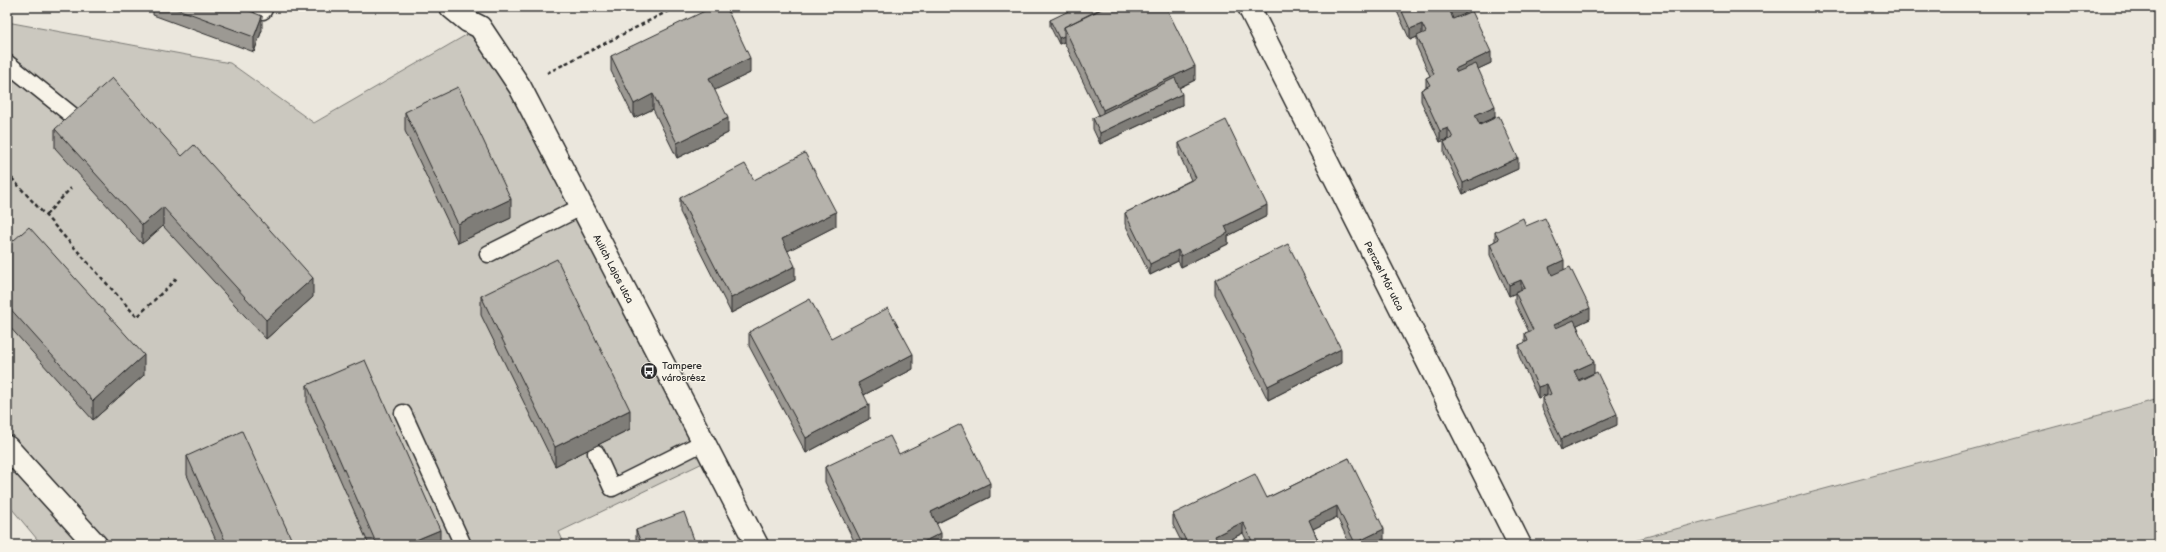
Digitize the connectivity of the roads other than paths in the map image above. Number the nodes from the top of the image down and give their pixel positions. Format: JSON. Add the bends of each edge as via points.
{"nodes":[{"id":1,"x":451,"y":7,"type":"edge"},
{"id":2,"x":1249,"y":7,"type":"edge"},
{"id":3,"x":7,"y":63,"type":"edge"},
{"id":4,"x":74,"y":116,"type":"edge"},
{"id":5,"x":581,"y":206,"type":"junction"},
{"id":6,"x":488,"y":254,"type":"dead end"},
{"id":7,"x":403,"y":413,"type":"dead end"},
{"id":8,"x":702,"y":443,"type":"junction"},
{"id":9,"x":7,"y":447,"type":"edge"},
{"id":10,"x":596,"y":453,"type":"edge"},
{"id":11,"x":96,"y":545,"type":"edge"},
{"id":12,"x":463,"y":545,"type":"edge"},
{"id":13,"x":757,"y":545,"type":"edge"},
{"id":14,"x":1520,"y":545,"type":"edge"}],
"edges":[{"from":1,"to":5,"type":"street","name":"Aulich Lajos utca","via":[[480,27],[520,87]]},
{"from":2,"to":14,"type":"street","name":"Perczel Mór utca"},
{"from":3,"to":4,"type":"lane"},
{"from":5,"to":6,"type":"lane"},
{"from":5,"to":8,"type":"street","name":"Aulich Lajos utca"},
{"from":7,"to":12,"type":"lane"},
{"from":8,"to":10,"type":"lane","via":[[612,488]]},
{"from":8,"to":13,"type":"street","name":"Aulich Lajos utca"},
{"from":9,"to":11,"type":"street"}]}
